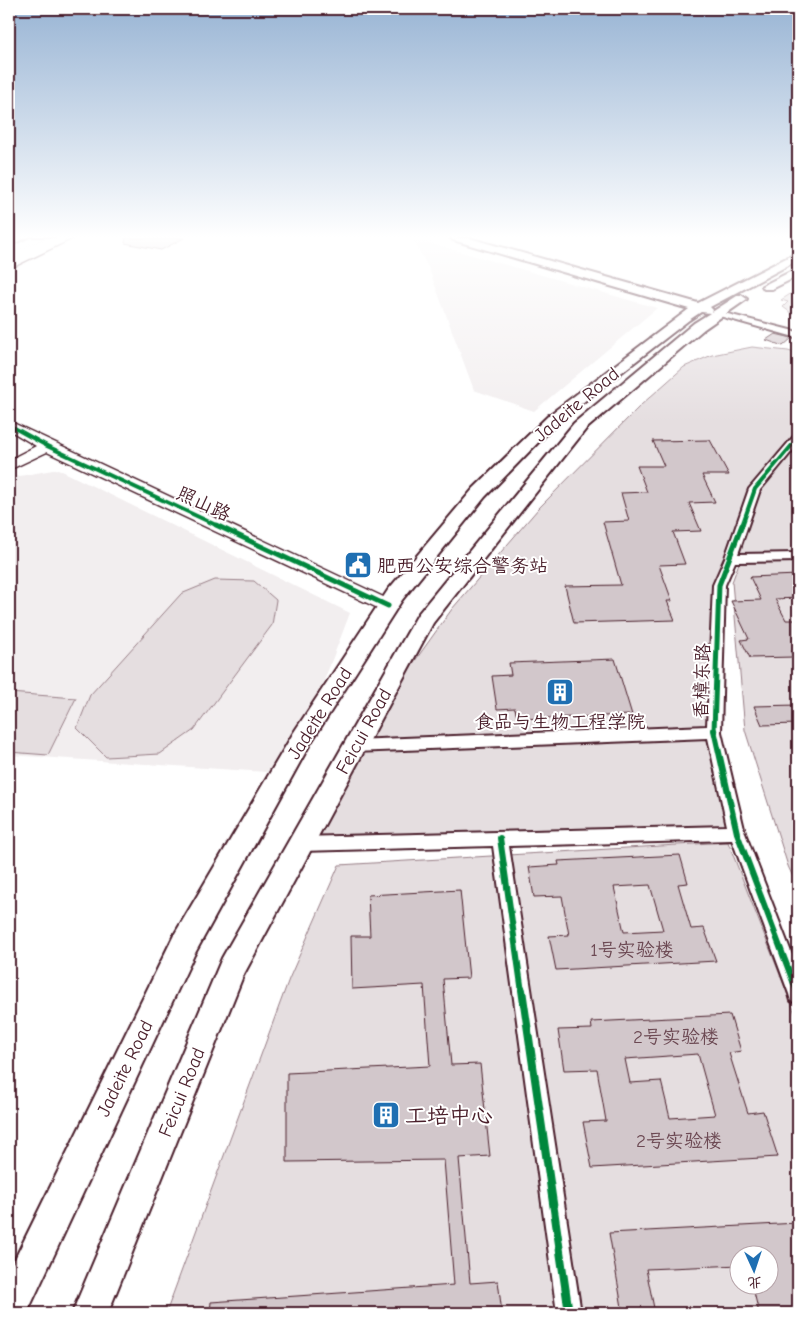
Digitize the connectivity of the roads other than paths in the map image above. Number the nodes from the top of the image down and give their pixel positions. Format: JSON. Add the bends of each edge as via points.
{"nodes":[{"id":1,"x":686,"y":300,"type":"edge"},
{"id":2,"x":690,"y":300,"type":"edge"},
{"id":3,"x":725,"y":300,"type":"edge"},
{"id":4,"x":736,"y":300,"type":"edge"},
{"id":5,"x":713,"y":307,"type":"junction"},
{"id":6,"x":798,"y":335,"type":"edge"},
{"id":7,"x":9,"y":425,"type":"edge"},
{"id":8,"x":798,"y":438,"type":"edge"},
{"id":9,"x":47,"y":446,"type":"junction"},
{"id":10,"x":9,"y":466,"type":"edge"},
{"id":11,"x":798,"y":556,"type":"edge"},
{"id":12,"x":731,"y":558,"type":"junction"},
{"id":13,"x":388,"y":606,"type":"junction"},
{"id":14,"x":714,"y":732,"type":"junction"},
{"id":15,"x":354,"y":746,"type":"junction"},
{"id":16,"x":737,"y":833,"type":"junction"},
{"id":17,"x":500,"y":838,"type":"junction"},
{"id":18,"x":300,"y":844,"type":"junction"},
{"id":19,"x":798,"y":994,"type":"edge"},
{"id":20,"x":9,"y":1310,"type":"edge"},
{"id":21,"x":90,"y":1313,"type":"edge"},
{"id":22,"x":570,"y":1313,"type":"edge"}],
"edges":[{"from":1,"to":5,"type":"main road"},
{"from":2,"to":5,"type":"main road"},
{"from":3,"to":5,"type":"main road","name":"Jadeite Road"},
{"from":4,"to":5,"type":"main road","name":"Feicui Road"},
{"from":5,"to":6,"type":"street"},
{"from":5,"to":13,"type":"main road","name":"Jadeite Road","via":[[554,418],[480,493]]},
{"from":5,"to":15,"type":"main road","name":"Feicui Road","via":[[699,326],[580,426],[425,619]]},
{"from":7,"to":9,"type":"street","name":"照山路"},
{"from":8,"to":12,"type":"street","name":"香樟东路","via":[[755,489]]},
{"from":9,"to":10,"type":"street"},
{"from":9,"to":13,"type":"street","name":"照山路"},
{"from":11,"to":12,"type":"street"},
{"from":12,"to":14,"type":"street","name":"香樟东路","via":[[719,585]]},
{"from":13,"to":20,"type":"main road","name":"Jadeite Road","via":[[302,738],[184,945]]},
{"from":14,"to":15,"type":"street"},
{"from":14,"to":16,"type":"street","name":"香樟东路"},
{"from":15,"to":18,"type":"main road","name":"Feicui Road"},
{"from":16,"to":17,"type":"street"},
{"from":16,"to":19,"type":"street","name":"香樟东路"},
{"from":17,"to":18,"type":"street"},
{"from":17,"to":22,"type":"street"},
{"from":18,"to":21,"type":"main road","name":"Feicui Road","via":[[232,968]]}]}
